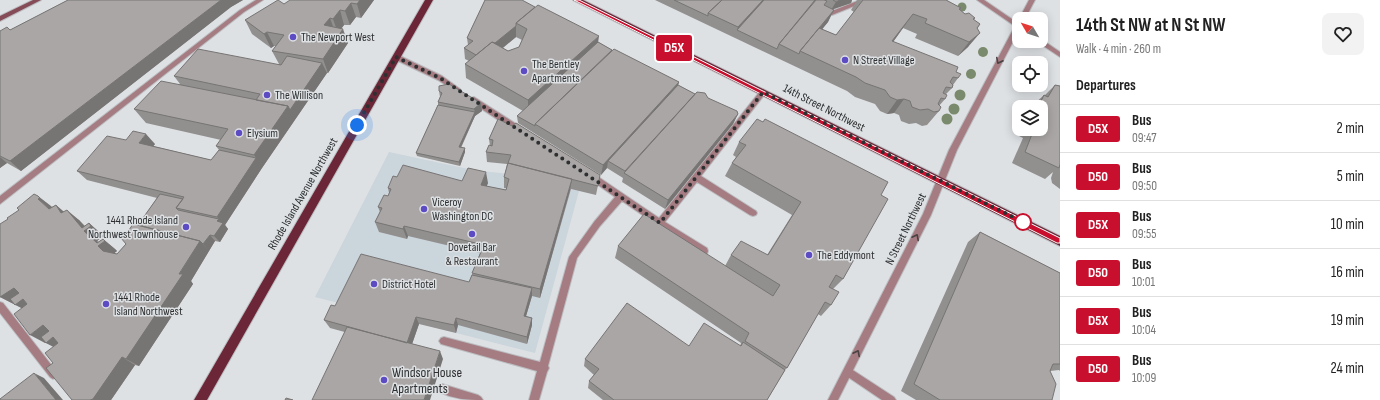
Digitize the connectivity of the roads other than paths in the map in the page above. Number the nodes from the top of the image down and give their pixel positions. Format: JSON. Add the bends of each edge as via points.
{"nodes":[{"id":1,"x":38,"y":0,"type":"edge"},
{"id":2,"x":260,"y":0,"type":"edge"},
{"id":3,"x":429,"y":0,"type":"edge"},
{"id":4,"x":577,"y":0,"type":"edge"},
{"id":5,"x":810,"y":0,"type":"edge"},
{"id":6,"x":866,"y":0,"type":"edge"},
{"id":7,"x":980,"y":0,"type":"edge"},
{"id":8,"x":1032,"y":0,"type":"edge"},
{"id":9,"x":1026,"y":12,"type":"edge"},
{"id":10,"x":0,"y":19,"type":"edge"},
{"id":11,"x":1012,"y":21,"type":"edge"},
{"id":12,"x":1012,"y":39,"type":"edge"},
{"id":13,"x":1048,"y":47,"type":"edge"},
{"id":14,"x":1060,"y":55,"type":"edge"},
{"id":15,"x":396,"y":57,"type":"junction"},
{"id":16,"x":763,"y":92,"type":"junction"},
{"id":17,"x":531,"y":137,"type":"edge"},
{"id":18,"x":582,"y":171,"type":"edge"},
{"id":19,"x":696,"y":177,"type":"junction"},
{"id":20,"x":941,"y":181,"type":"junction"},
{"id":21,"x":621,"y":196,"type":"junction"},
{"id":22,"x":0,"y":201,"type":"edge"},
{"id":23,"x":754,"y":213,"type":"dead end"},
{"id":24,"x":660,"y":223,"type":"junction"},
{"id":25,"x":1060,"y":241,"type":"edge"},
{"id":26,"x":704,"y":251,"type":"edge"},
{"id":27,"x":0,"y":306,"type":"edge"},
{"id":28,"x":444,"y":341,"type":"dead end"},
{"id":29,"x":544,"y":368,"type":"junction"},
{"id":30,"x":848,"y":372,"type":"junction"},
{"id":31,"x":59,"y":381,"type":"edge"},
{"id":32,"x":442,"y":389,"type":"dead end"},
{"id":33,"x":200,"y":400,"type":"edge"},
{"id":34,"x":478,"y":400,"type":"edge"},
{"id":35,"x":534,"y":400,"type":"edge"},
{"id":36,"x":833,"y":400,"type":"edge"},
{"id":37,"x":891,"y":400,"type":"edge"}],
"edges":[{"from":1,"to":10,"type":"main road"},
{"from":2,"to":22,"type":"street","via":[[230,20]]},
{"from":3,"to":15,"type":"main road","name":"Rhode Island Avenue Northwest"},
{"from":4,"to":16,"type":"main road","name":"14th Street Northwest"},
{"from":5,"to":6,"type":"street","via":[[832,13]]},
{"from":7,"to":11,"type":"street"},
{"from":8,"to":9,"type":"street"},
{"from":12,"to":20,"type":"street","name":"N Street Northwest","one_way":true,"via":[[953,150]]},
{"from":13,"to":14,"type":"street"},
{"from":15,"to":17,"type":"street","via":[[440,78]]},
{"from":15,"to":33,"type":"main road","name":"Rhode Island Avenue Northwest"},
{"from":16,"to":19,"type":"street"},
{"from":16,"to":20,"type":"main road","name":"14th Street Northwest"},
{"from":18,"to":21,"type":"street"},
{"from":19,"to":23,"type":"street"},
{"from":19,"to":24,"type":"street"},
{"from":20,"to":25,"type":"main road","name":"14th Street Northwest"},
{"from":30,"to":20,"type":"street","name":"N Street Northwest","one_way":true,"via":[[927,215]]},
{"from":21,"to":24,"type":"street"},
{"from":21,"to":29,"type":"street","via":[[573,257]]},
{"from":24,"to":26,"type":"street"},
{"from":27,"to":31,"type":"street"},
{"from":28,"to":29,"type":"street"},
{"from":29,"to":35,"type":"street"},
{"from":30,"to":36,"type":"street","name":"N Street Northwest"},
{"from":30,"to":37,"type":"street"},
{"from":32,"to":34,"type":"street"}]}
